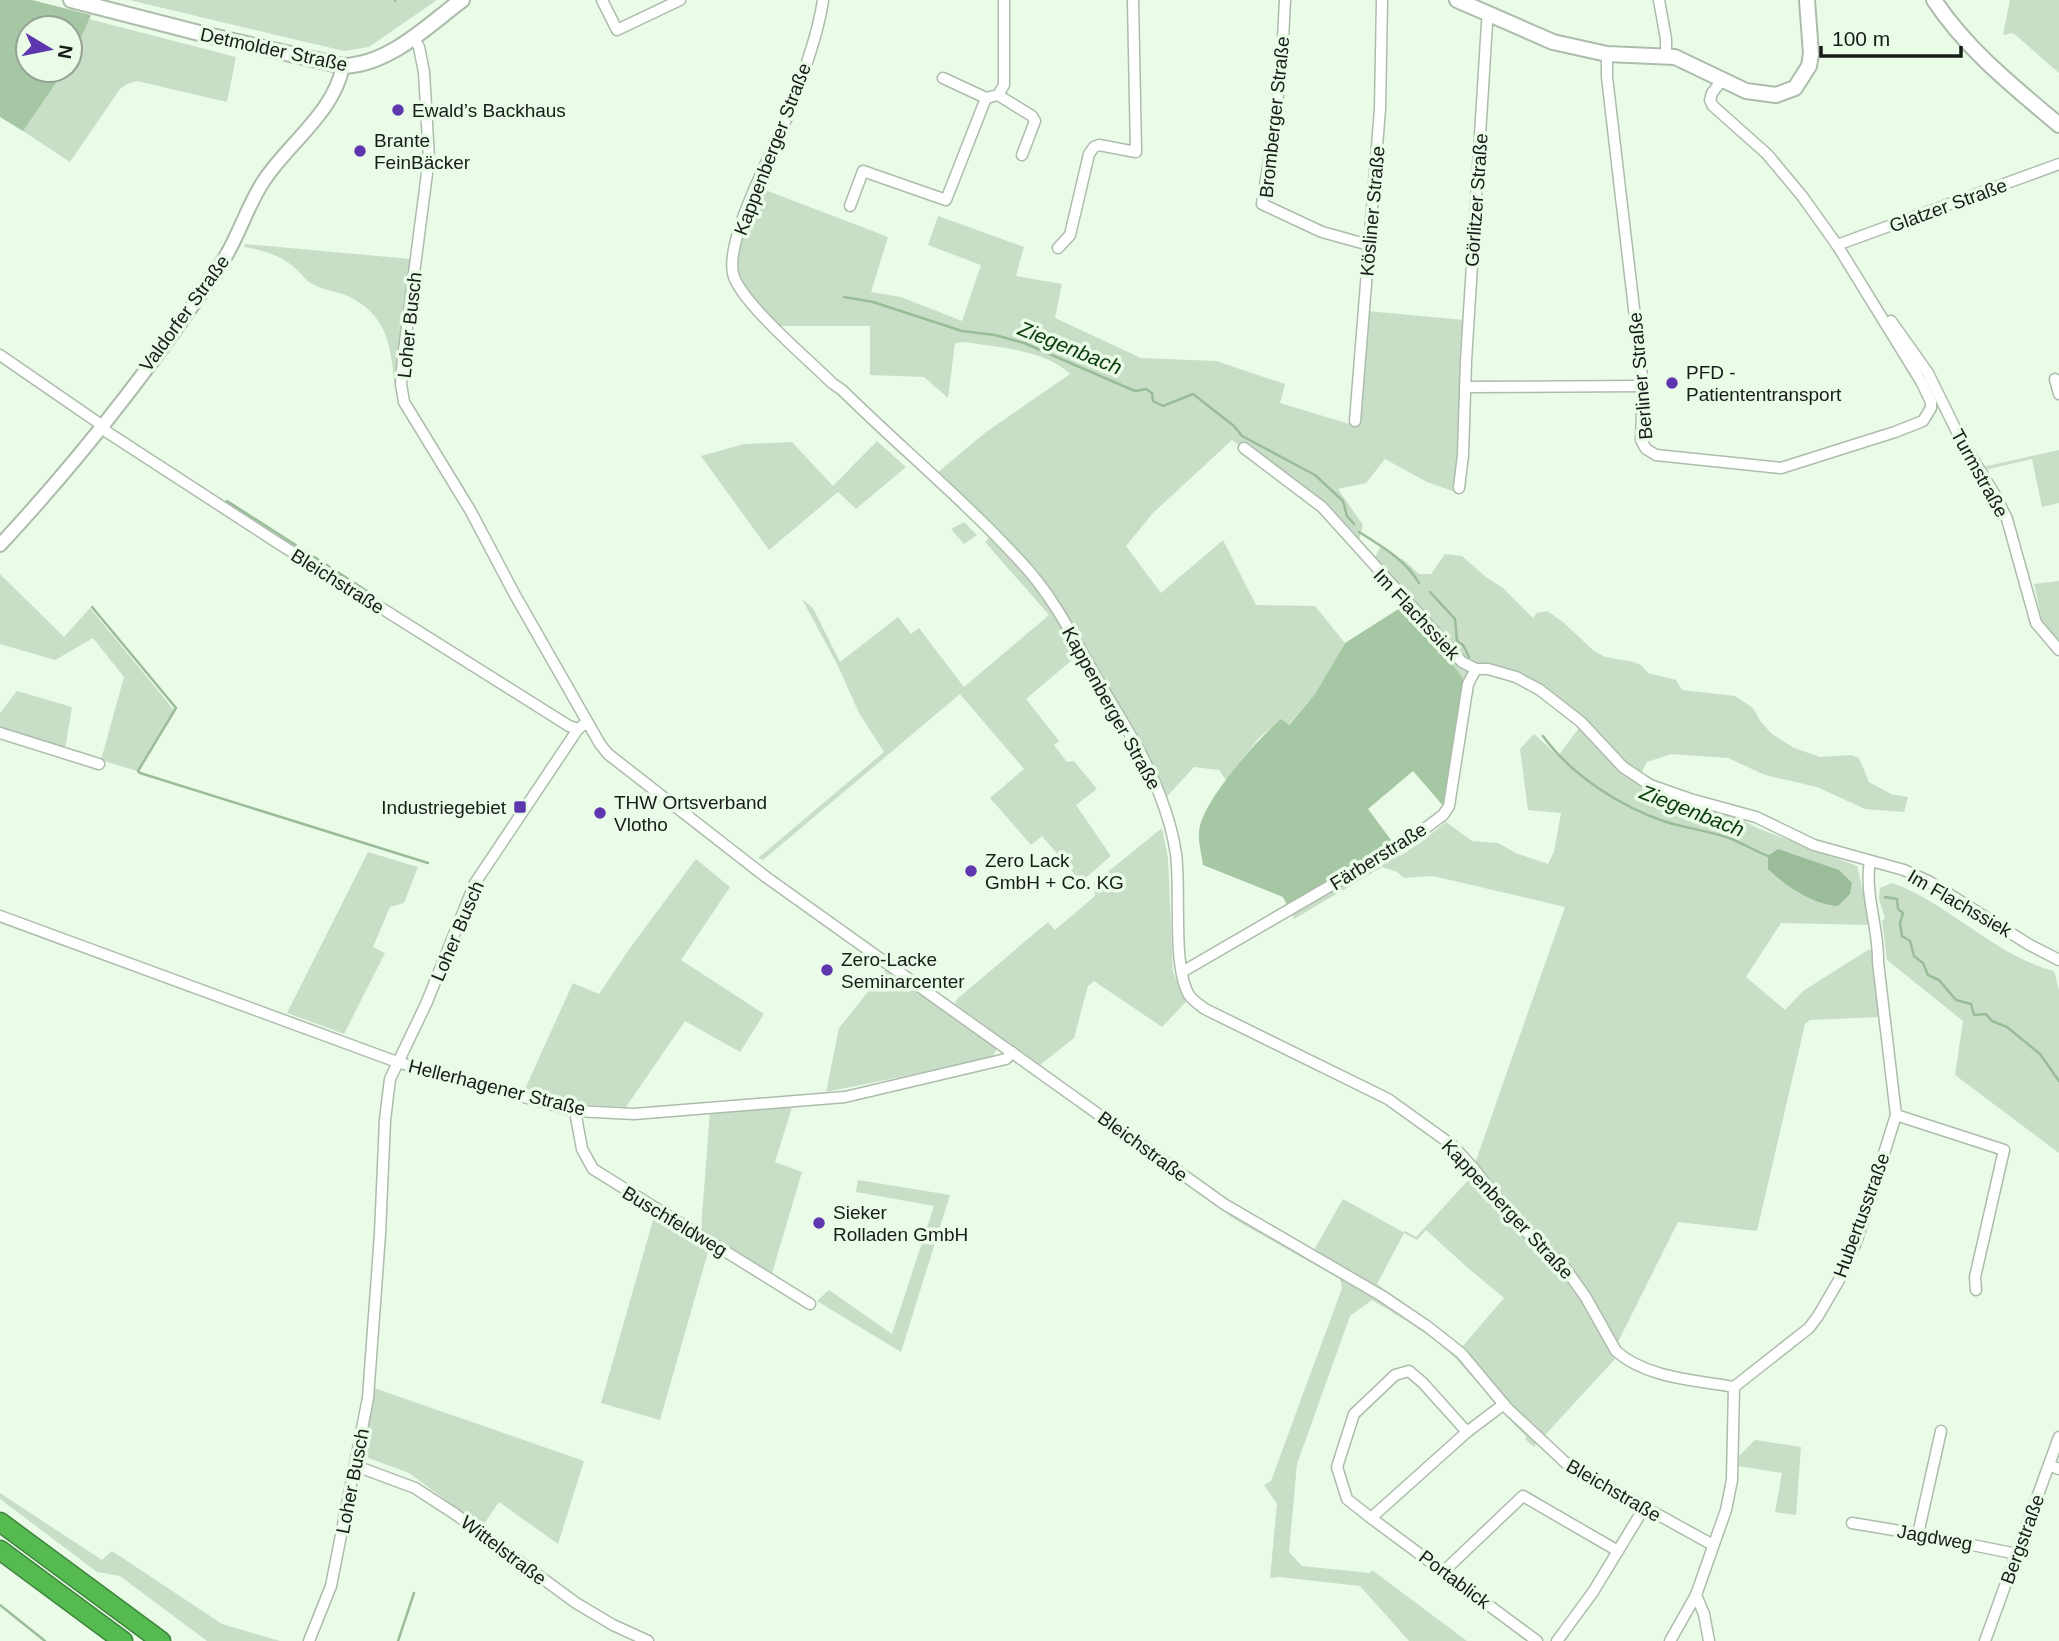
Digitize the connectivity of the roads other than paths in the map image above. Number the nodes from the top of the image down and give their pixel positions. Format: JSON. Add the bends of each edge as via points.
{"nodes":[{"id":1,"x":71,"y":0,"type":"edge"},
{"id":2,"x":462,"y":0,"type":"edge"},
{"id":3,"x":602,"y":0,"type":"edge"},
{"id":4,"x":680,"y":0,"type":"edge"},
{"id":5,"x":823,"y":0,"type":"edge"},
{"id":6,"x":1004,"y":0,"type":"edge"},
{"id":7,"x":1133,"y":0,"type":"edge"},
{"id":8,"x":1285,"y":0,"type":"edge"},
{"id":9,"x":1382,"y":0,"type":"edge"},
{"id":10,"x":1457,"y":0,"type":"edge"},
{"id":11,"x":1659,"y":0,"type":"edge"},
{"id":12,"x":1807,"y":0,"type":"edge"},
{"id":13,"x":1935,"y":1,"type":"edge"},
{"id":14,"x":1489,"y":14,"type":"junction"},
{"id":15,"x":413,"y":37,"type":"junction"},
{"id":16,"x":1607,"y":54,"type":"junction"},
{"id":17,"x":1666,"y":56,"type":"junction"},
{"id":18,"x":343,"y":66,"type":"junction"},
{"id":19,"x":943,"y":78,"type":"dead end"},
{"id":20,"x":1722,"y":80,"type":"junction"},
{"id":21,"x":998,"y":95,"type":"junction"},
{"id":22,"x":986,"y":98,"type":"junction"},
{"id":23,"x":2059,"y":125,"type":"edge"},
{"id":24,"x":1022,"y":155,"type":"dead end"},
{"id":25,"x":2059,"y":164,"type":"edge"},
{"id":26,"x":850,"y":206,"type":"dead end"},
{"id":27,"x":1369,"y":245,"type":"junction"},
{"id":28,"x":1837,"y":245,"type":"junction"},
{"id":29,"x":1058,"y":248,"type":"dead end"},
{"id":30,"x":1875,"y":308,"type":"junction"},
{"id":31,"x":0,"y":355,"type":"edge"},
{"id":32,"x":2055,"y":379,"type":"dead end"},
{"id":33,"x":1643,"y":386,"type":"junction"},
{"id":34,"x":1465,"y":387,"type":"junction"},
{"id":35,"x":2059,"y":394,"type":"edge"},
{"id":36,"x":1927,"y":417,"type":"joint"},
{"id":37,"x":1354,"y":421,"type":"dead end"},
{"id":38,"x":103,"y":426,"type":"junction"},
{"id":39,"x":1244,"y":448,"type":"dead end"},
{"id":40,"x":1459,"y":488,"type":"dead end"},
{"id":41,"x":0,"y":545,"type":"edge"},
{"id":42,"x":2059,"y":650,"type":"edge"},
{"id":43,"x":1476,"y":669,"type":"junction"},
{"id":44,"x":582,"y":726,"type":"junction"},
{"id":45,"x":0,"y":733,"type":"edge"},
{"id":46,"x":99,"y":764,"type":"dead end"},
{"id":47,"x":1870,"y":861,"type":"junction"},
{"id":48,"x":0,"y":916,"type":"edge"},
{"id":49,"x":2059,"y":960,"type":"edge"},
{"id":50,"x":1182,"y":972,"type":"junction"},
{"id":51,"x":1012,"y":1052,"type":"junction"},
{"id":52,"x":397,"y":1062,"type":"junction"},
{"id":53,"x":575,"y":1111,"type":"junction"},
{"id":54,"x":1896,"y":1115,"type":"junction"},
{"id":55,"x":1976,"y":1290,"type":"dead end"},
{"id":56,"x":810,"y":1304,"type":"dead end"},
{"id":57,"x":1734,"y":1387,"type":"junction"},
{"id":58,"x":1504,"y":1405,"type":"junction"},
{"id":59,"x":1941,"y":1431,"type":"dead end"},
{"id":60,"x":1467,"y":1432,"type":"junction"},
{"id":61,"x":2059,"y":1437,"type":"edge"},
{"id":62,"x":356,"y":1466,"type":"junction"},
{"id":63,"x":2054,"y":1467,"type":"edge"},
{"id":64,"x":1644,"y":1508,"type":"junction"},
{"id":65,"x":1371,"y":1518,"type":"junction"},
{"id":66,"x":0,"y":1522,"type":"edge"},
{"id":67,"x":1852,"y":1524,"type":"dead end"},
{"id":68,"x":1918,"y":1534,"type":"junction"},
{"id":69,"x":1713,"y":1545,"type":"junction"},
{"id":70,"x":0,"y":1550,"type":"edge"},
{"id":71,"x":1618,"y":1551,"type":"junction"},
{"id":72,"x":2017,"y":1554,"type":"junction"},
{"id":73,"x":1444,"y":1571,"type":"junction"},
{"id":74,"x":1696,"y":1595,"type":"junction"},
{"id":75,"x":123,"y":1641,"type":"edge"},
{"id":76,"x":161,"y":1641,"type":"edge"},
{"id":77,"x":309,"y":1641,"type":"edge"},
{"id":78,"x":648,"y":1641,"type":"edge"},
{"id":79,"x":1537,"y":1641,"type":"edge"},
{"id":80,"x":1557,"y":1641,"type":"edge"},
{"id":81,"x":1670,"y":1641,"type":"edge"},
{"id":82,"x":1709,"y":1641,"type":"edge"},
{"id":83,"x":1985,"y":1641,"type":"edge"}],
"edges":[{"from":1,"to":18,"type":"main road","name":"Detmolder Straße"},
{"from":2,"to":15,"type":"main road","name":"Detmolder Straße"},
{"from":3,"to":4,"type":"street","via":[[617,30]]},
{"from":5,"to":50,"type":"street","name":"Kappenberger Straße","via":[[787,117],[742,223],[731,259],[733,274],[753,305],[1021,561],[1069,627],[1139,751],[1168,815],[1176,853]]},
{"from":6,"to":21,"type":"street","via":[[1004,85]]},
{"from":7,"to":29,"type":"street","via":[[1136,152],[1094,146],[1070,235]]},
{"from":8,"to":27,"type":"street","name":"Bromberger Straße","via":[[1276,118],[1262,204],[1322,232]]},
{"from":9,"to":27,"type":"street","name":"Kösliner Straße","via":[[1380,109]]},
{"from":10,"to":14,"type":"main road"},
{"from":11,"to":17,"type":"street"},
{"from":12,"to":20,"type":"main road","via":[[1811,54],[1795,88],[1764,95]]},
{"from":13,"to":23,"type":"main road","via":[[1976,52]]},
{"from":14,"to":16,"type":"main road","via":[[1553,42]]},
{"from":14,"to":34,"type":"street","name":"Görlitzer Straße"},
{"from":15,"to":18,"type":"main road","name":"Detmolder Straße","via":[[384,57],[360,66]]},
{"from":15,"to":44,"type":"street","name":"Loher Busch","via":[[424,72],[429,158],[403,358],[403,396],[470,510]]},
{"from":16,"to":17,"type":"main road"},
{"from":16,"to":33,"type":"street","name":"Berliner Straße"},
{"from":17,"to":20,"type":"main road"},
{"from":18,"to":38,"type":"street","name":"Valdorfer Straße","via":[[332,98],[272,168],[222,262]]},
{"from":19,"to":22,"type":"street"},
{"from":20,"to":28,"type":"street","name":"Turmstraße","via":[[1712,93],[1713,106],[1768,154]]},
{"from":21,"to":22,"type":"street"},
{"from":21,"to":24,"type":"street","via":[[1035,121]]},
{"from":22,"to":26,"type":"street","via":[[946,200],[863,171]]},
{"from":25,"to":28,"type":"street","name":"Glatzer Straße"},
{"from":27,"to":37,"type":"street","name":"Kösliner Straße"},
{"from":28,"to":30,"type":"street","name":"Turmstraße"},
{"from":30,"to":36,"type":"street","name":"Turmstraße","via":[[1926,393],[1931,408]]},
{"from":30,"to":42,"type":"street","name":"Turmstraße","via":[[1923,365],[1995,495],[2007,519],[2036,623]]},
{"from":31,"to":38,"type":"street","name":"Bleichstraße"},
{"from":32,"to":35,"type":"street"},
{"from":33,"to":34,"type":"street"},
{"from":33,"to":36,"type":"street","name":"Berliner Straße","via":[[1641,440],[1646,449],[1656,455],[1731,464],[1781,468]]},
{"from":34,"to":40,"type":"street","name":"Görlitzer Straße"},
{"from":38,"to":41,"type":"street","name":"Valdorfer Straße"},
{"from":38,"to":44,"type":"street","name":"Bleichstraße","via":[[281,545],[569,726]]},
{"from":39,"to":43,"type":"street","name":"Im Flachssiek","via":[[1322,508],[1462,663]]},
{"from":43,"to":47,"type":"street","name":"Im Flachssiek","via":[[1516,677],[1540,690],[1581,722],[1623,767],[1650,785],[1756,817],[1814,845]]},
{"from":43,"to":50,"type":"street","name":"Färberstraße","via":[[1468,684],[1452,794],[1443,815],[1411,839]]},
{"from":44,"to":51,"type":"street","name":"Bleichstraße","via":[[608,754],[766,877]]},
{"from":44,"to":52,"type":"street","name":"Loher Busch","via":[[475,883]]},
{"from":45,"to":46,"type":"street"},
{"from":47,"to":49,"type":"street","name":"Im Flachssiek","via":[[1930,882]]},
{"from":47,"to":54,"type":"street","name":"Hubertusstraße","via":[[1867,876],[1878,937]]},
{"from":48,"to":52,"type":"street","name":"Hellerhagener Straße"},
{"from":50,"to":57,"type":"street","name":"Kappenberger Straße","via":[[1188,993],[1205,1009],[1388,1099],[1452,1145],[1514,1220],[1565,1268],[1623,1358],[1662,1373]]},
{"from":51,"to":53,"type":"street","name":"Hellerhagener Straße","via":[[1006,1059],[845,1097],[634,1114]]},
{"from":51,"to":58,"type":"street","name":"Bleichstraße","via":[[1224,1204],[1408,1313],[1461,1353]]},
{"from":52,"to":53,"type":"street","name":"Hellerhagener Straße"},
{"from":52,"to":62,"type":"street","name":"Loher Busch","via":[[385,1120],[371,1365]]},
{"from":53,"to":56,"type":"street","name":"Buschfeldweg","via":[[582,1149],[593,1169]]},
{"from":54,"to":55,"type":"street","via":[[2004,1150],[1975,1277]]},
{"from":54,"to":57,"type":"street","name":"Hubertusstraße","via":[[1857,1240],[1818,1316]]},
{"from":57,"to":69,"type":"street","via":[[1732,1480]]},
{"from":58,"to":60,"type":"street"},
{"from":58,"to":64,"type":"street","name":"Bleichstraße","via":[[1568,1465]]},
{"from":59,"to":68,"type":"street"},
{"from":60,"to":65,"type":"street"},
{"from":60,"to":65,"type":"street","name":"Portablick","via":[[1409,1371],[1395,1375],[1354,1414],[1337,1467],[1347,1499]]},
{"from":61,"to":63,"type":"street","name":"Bergstraße"},
{"from":62,"to":77,"type":"street","name":"Loher Busch","via":[[331,1587]]},
{"from":62,"to":78,"type":"street","name":"Wittelstraße","via":[[415,1488],[576,1604]]},
{"from":63,"to":72,"type":"street","name":"Bergstraße"},
{"from":64,"to":69,"type":"street","name":"Bleichstraße"},
{"from":64,"to":71,"type":"street"},
{"from":65,"to":73,"type":"street","name":"Portablick"},
{"from":66,"to":76,"type":"highway"},
{"from":67,"to":68,"type":"street","name":"Jagdweg"},
{"from":68,"to":72,"type":"street","name":"Jagdweg"},
{"from":69,"to":74,"type":"street"},
{"from":70,"to":75,"type":"highway"},
{"from":71,"to":73,"type":"street","via":[[1522,1496]]},
{"from":71,"to":80,"type":"street"},
{"from":72,"to":83,"type":"street","name":"Bergstraße"},
{"from":73,"to":79,"type":"street","name":"Portablick"},
{"from":74,"to":81,"type":"street"},
{"from":74,"to":82,"type":"street"}]}
